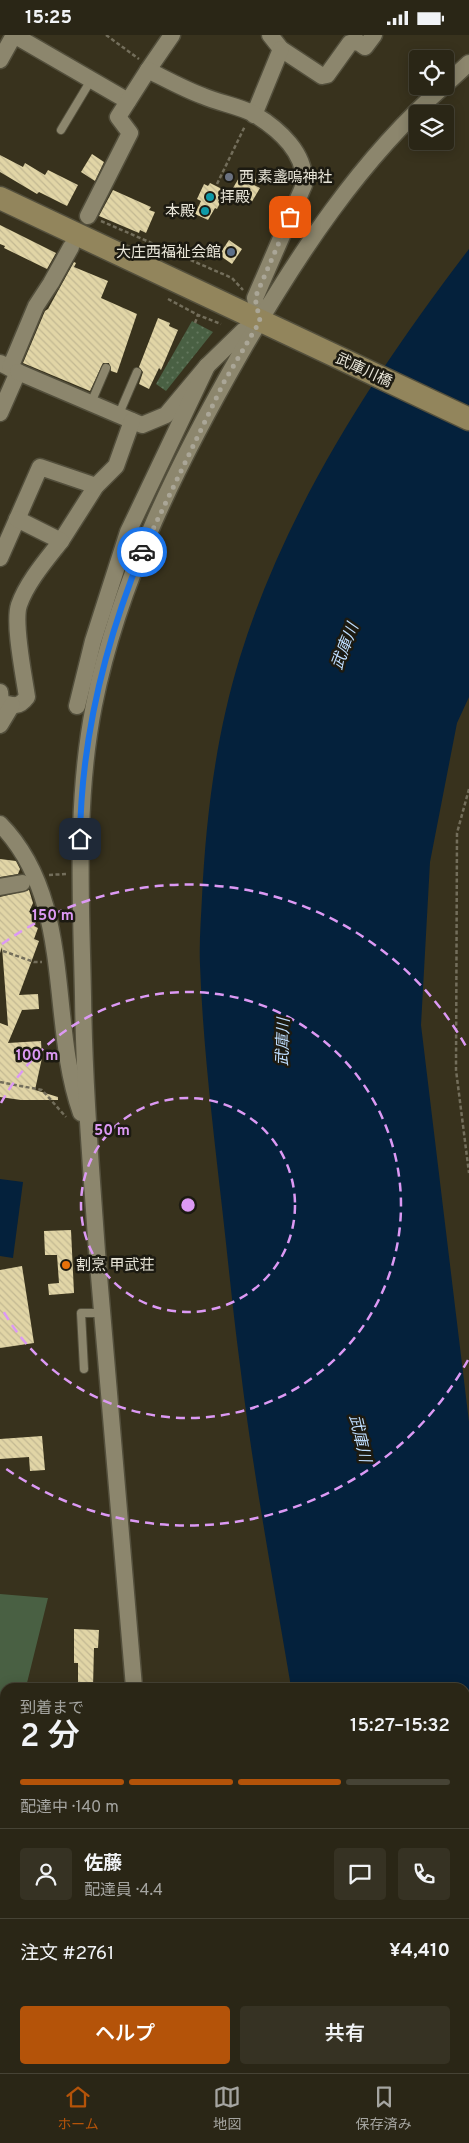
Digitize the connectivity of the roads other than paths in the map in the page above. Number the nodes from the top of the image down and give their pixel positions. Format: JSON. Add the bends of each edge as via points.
{"nodes":[{"id":1,"x":14,"y":35,"type":"edge"},
{"id":2,"x":172,"y":35,"type":"edge"},
{"id":3,"x":270,"y":35,"type":"edge"},
{"id":4,"x":374,"y":35,"type":"edge"},
{"id":5,"x":281,"y":49,"type":"junction"},
{"id":6,"x":0,"y":60,"type":"edge"},
{"id":7,"x":469,"y":63,"type":"edge"},
{"id":8,"x":149,"y":69,"type":"junction"},
{"id":9,"x":454,"y":77,"type":"edge"},
{"id":10,"x":91,"y":80,"type":"junction"},
{"id":11,"x":435,"y":95,"type":"edge"},
{"id":12,"x":128,"y":101,"type":"junction"},
{"id":13,"x":252,"y":114,"type":"junction"},
{"id":14,"x":61,"y":130,"type":"dead end"},
{"id":15,"x":0,"y":198,"type":"edge"},
{"id":16,"x":88,"y":216,"type":"road end"},
{"id":17,"x":71,"y":247,"type":"dead end"},
{"id":18,"x":260,"y":321,"type":"junction"},
{"id":19,"x":207,"y":366,"type":"junction"},
{"id":20,"x":9,"y":368,"type":"edge"},
{"id":21,"x":106,"y":368,"type":"dead end"},
{"id":22,"x":137,"y":372,"type":"dead end"},
{"id":23,"x":91,"y":403,"type":"junction"},
{"id":24,"x":0,"y":413,"type":"edge"},
{"id":25,"x":126,"y":417,"type":"junction"},
{"id":26,"x":469,"y":419,"type":"edge"},
{"id":27,"x":96,"y":486,"type":"junction"},
{"id":28,"x":17,"y":519,"type":"junction"},
{"id":29,"x":61,"y":541,"type":"junction"},
{"id":30,"x":0,"y":558,"type":"edge"},
{"id":31,"x":0,"y":691,"type":"edge"},
{"id":32,"x":12,"y":705,"type":"junction"},
{"id":33,"x":77,"y":707,"type":"dead end"},
{"id":34,"x":0,"y":725,"type":"edge"},
{"id":35,"x":0,"y":824,"type":"edge"},
{"id":36,"x":22,"y":883,"type":"dead end"},
{"id":37,"x":0,"y":887,"type":"edge"},
{"id":38,"x":88,"y":1124,"type":"junction"},
{"id":39,"x":102,"y":1313,"type":"junction"},
{"id":40,"x":84,"y":1369,"type":"dead end"},
{"id":41,"x":134,"y":1683,"type":"edge"}],
"edges":[{"from":1,"to":6,"type":"street"},
{"from":1,"to":10,"type":"street"},
{"from":2,"to":8,"type":"street"},
{"from":3,"to":5,"type":"street"},
{"from":4,"to":5,"type":"street","via":[[365,47],[358,42],[350,43],[327,75],[322,76]]},
{"from":5,"to":13,"type":"street"},
{"from":7,"to":9,"type":"street"},
{"from":8,"to":12,"type":"street"},
{"from":8,"to":13,"type":"street","via":[[203,96]]},
{"from":10,"to":12,"type":"street"},
{"from":10,"to":14,"type":"lane"},
{"from":11,"to":18,"type":"street","via":[[396,132],[358,178]]},
{"from":12,"to":16,"type":"street","via":[[118,117],[130,133]]},
{"from":13,"to":18,"type":"street","via":[[274,129],[298,155],[305,176],[255,298]]},
{"from":15,"to":18,"type":"street","name":"武庫川橋"},
{"from":17,"to":20,"type":"street","via":[[36,306]]},
{"from":18,"to":19,"type":"street","via":[[243,331]]},
{"from":18,"to":26,"type":"street","name":"武庫川橋"},
{"from":18,"to":38,"type":"street","via":[[224,382],[152,528],[118,614],[94,705],[80,804]]},
{"from":19,"to":25,"type":"street","via":[[166,415],[142,425]]},
{"from":19,"to":33,"type":"street","via":[[128,531],[96,631]]},
{"from":20,"to":23,"type":"street"},
{"from":20,"to":24,"type":"street"},
{"from":21,"to":23,"type":"lane"},
{"from":22,"to":25,"type":"lane"},
{"from":23,"to":25,"type":"street"},
{"from":25,"to":27,"type":"street","via":[[116,466]]},
{"from":27,"to":28,"type":"street","via":[[40,467]]},
{"from":27,"to":29,"type":"street"},
{"from":28,"to":29,"type":"street"},
{"from":28,"to":30,"type":"street"},
{"from":29,"to":32,"type":"street","via":[[19,606],[27,697],[22,704]]},
{"from":31,"to":32,"type":"street","via":[[1,702]]},
{"from":32,"to":34,"type":"street"},
{"from":35,"to":38,"type":"street","via":[[34,876],[52,932],[72,1087],[83,1119]]},
{"from":36,"to":37,"type":"street"},
{"from":38,"to":39,"type":"street"},
{"from":39,"to":40,"type":"lane","via":[[81,1313]]},
{"from":39,"to":41,"type":"street","via":[[110,1436]]}]}
